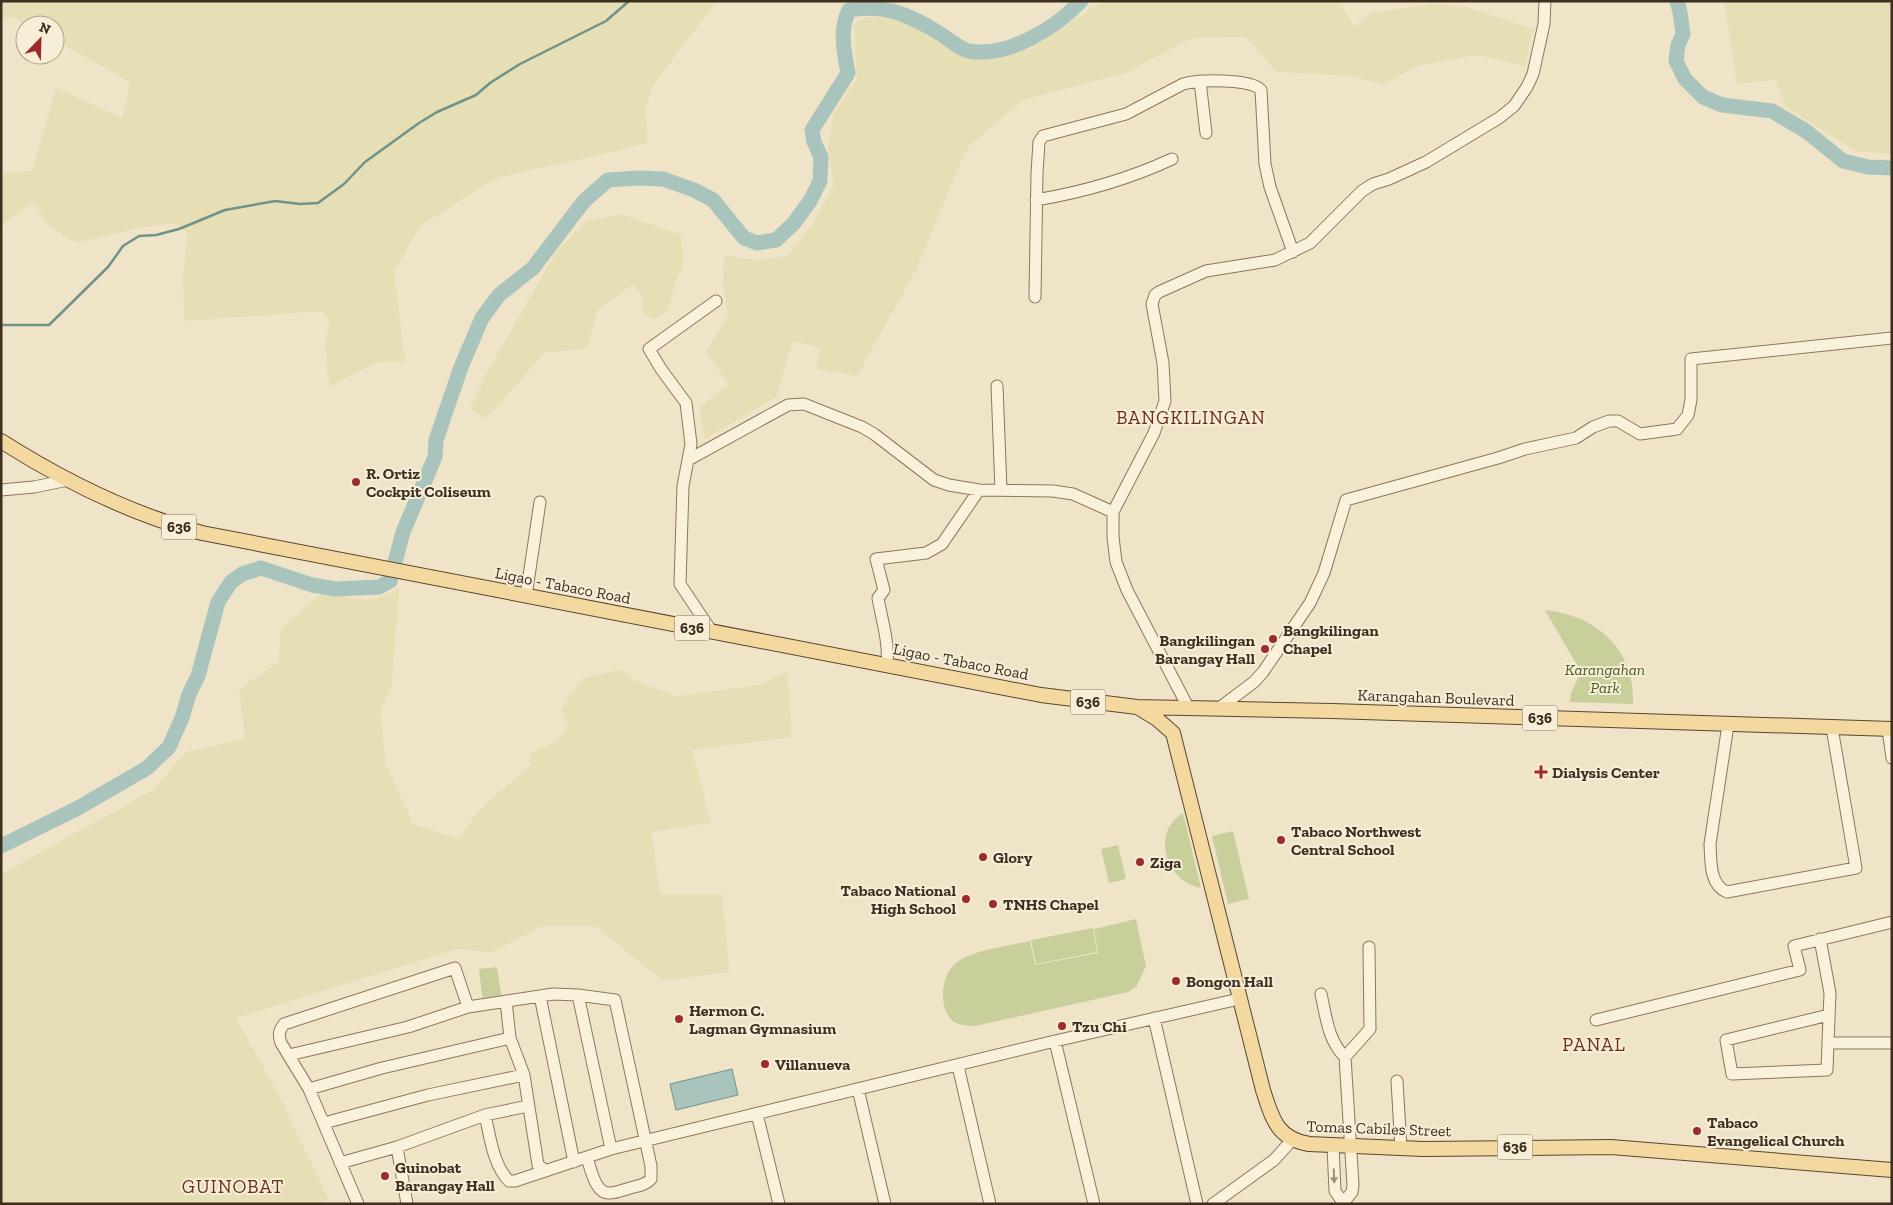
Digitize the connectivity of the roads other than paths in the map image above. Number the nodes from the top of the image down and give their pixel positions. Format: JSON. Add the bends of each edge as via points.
{"nodes":[{"id":1,"x":1545,"y":1,"type":"edge"},
{"id":2,"x":1200,"y":81,"type":"junction"},
{"id":3,"x":1206,"y":133,"type":"dead end"},
{"id":4,"x":1172,"y":159,"type":"dead end"},
{"id":5,"x":1036,"y":200,"type":"junction"},
{"id":6,"x":1292,"y":252,"type":"junction"},
{"id":7,"x":1035,"y":297,"type":"dead end"},
{"id":8,"x":716,"y":301,"type":"dead end"},
{"id":9,"x":1892,"y":338,"type":"edge"},
{"id":10,"x":997,"y":386,"type":"dead end"},
{"id":11,"x":1,"y":441,"type":"edge"},
{"id":12,"x":688,"y":460,"type":"junction"},
{"id":13,"x":68,"y":480,"type":"junction"},
{"id":14,"x":1,"y":490,"type":"edge"},
{"id":15,"x":979,"y":490,"type":"junction"},
{"id":16,"x":1001,"y":490,"type":"junction"},
{"id":17,"x":540,"y":502,"type":"dead end"},
{"id":18,"x":1113,"y":512,"type":"junction"},
{"id":19,"x":526,"y":596,"type":"junction"},
{"id":20,"x":712,"y":632,"type":"junction"},
{"id":21,"x":887,"y":665,"type":"junction"},
{"id":22,"x":1137,"y":707,"type":"junction"},
{"id":23,"x":1188,"y":707,"type":"junction"},
{"id":24,"x":1218,"y":709,"type":"junction"},
{"id":25,"x":1728,"y":725,"type":"junction"},
{"id":26,"x":1832,"y":728,"type":"junction"},
{"id":27,"x":1890,"y":729,"type":"edge"},
{"id":28,"x":1173,"y":733,"type":"junction"},
{"id":29,"x":1892,"y":758,"type":"edge"},
{"id":30,"x":1892,"y":922,"type":"edge"},
{"id":31,"x":1820,"y":939,"type":"junction"},
{"id":32,"x":1369,"y":948,"type":"dead end"},
{"id":33,"x":1321,"y":994,"type":"dead end"},
{"id":34,"x":578,"y":995,"type":"junction"},
{"id":35,"x":540,"y":996,"type":"junction"},
{"id":36,"x":1239,"y":999,"type":"junction"},
{"id":37,"x":506,"y":1001,"type":"junction"},
{"id":38,"x":468,"y":1007,"type":"junction"},
{"id":39,"x":1829,"y":1015,"type":"junction"},
{"id":40,"x":1154,"y":1018,"type":"junction"},
{"id":41,"x":1596,"y":1020,"type":"dead end"},
{"id":42,"x":510,"y":1038,"type":"junction"},
{"id":43,"x":1055,"y":1041,"type":"junction"},
{"id":44,"x":1828,"y":1043,"type":"junction"},
{"id":45,"x":1892,"y":1043,"type":"edge"},
{"id":46,"x":289,"y":1055,"type":"junction"},
{"id":47,"x":1345,"y":1057,"type":"junction"},
{"id":48,"x":958,"y":1066,"type":"junction"},
{"id":49,"x":524,"y":1074,"type":"junction"},
{"id":50,"x":1397,"y":1081,"type":"dead end"},
{"id":51,"x":858,"y":1088,"type":"junction"},
{"id":52,"x":309,"y":1089,"type":"junction"},
{"id":53,"x":528,"y":1106,"type":"junction"},
{"id":54,"x":756,"y":1114,"type":"junction"},
{"id":55,"x":485,"y":1115,"type":"junction"},
{"id":56,"x":324,"y":1123,"type":"junction"},
{"id":57,"x":1292,"y":1140,"type":"junction"},
{"id":58,"x":646,"y":1142,"type":"junction"},
{"id":59,"x":1333,"y":1146,"type":"junction"},
{"id":60,"x":397,"y":1147,"type":"junction"},
{"id":61,"x":1352,"y":1147,"type":"junction"},
{"id":62,"x":611,"y":1149,"type":"junction"},
{"id":63,"x":1402,"y":1149,"type":"junction"},
{"id":64,"x":587,"y":1158,"type":"junction"},
{"id":65,"x":574,"y":1162,"type":"junction"},
{"id":66,"x":340,"y":1163,"type":"junction"},
{"id":67,"x":1892,"y":1170,"type":"edge"},
{"id":68,"x":546,"y":1171,"type":"junction"},
{"id":69,"x":1344,"y":1203,"type":"edge"},
{"id":70,"x":358,"y":1204,"type":"edge"},
{"id":71,"x":407,"y":1204,"type":"edge"},
{"id":72,"x":779,"y":1204,"type":"edge"},
{"id":73,"x":885,"y":1204,"type":"edge"},
{"id":74,"x":990,"y":1204,"type":"edge"},
{"id":75,"x":1094,"y":1204,"type":"edge"},
{"id":76,"x":1197,"y":1204,"type":"edge"},
{"id":77,"x":1213,"y":1204,"type":"edge"}],
"edges":[{"from":1,"to":6,"type":"street","via":[[1544,24],[1533,74],[1514,106],[1485,128],[1426,162],[1362,191],[1310,243]]},
{"from":2,"to":3,"type":"street"},
{"from":2,"to":5,"type":"street","via":[[1183,84],[1126,114],[1043,136],[1038,150]]},
{"from":2,"to":6,"type":"street","via":[[1252,84],[1261,90],[1270,187]]},
{"from":4,"to":5,"type":"street","via":[[1134,175],[1067,195]]},
{"from":5,"to":7,"type":"street"},
{"from":6,"to":18,"type":"street","via":[[1274,260],[1206,271],[1155,294],[1152,304],[1163,363],[1165,401],[1154,433]]},
{"from":8,"to":12,"type":"street","via":[[649,349],[686,403],[691,444]]},
{"from":9,"to":24,"type":"street","via":[[1690,359],[1691,400],[1688,415],[1678,429],[1640,434],[1618,422],[1609,421],[1576,438],[1525,449],[1346,500],[1324,573],[1310,603],[1263,672]]},
{"from":10,"to":16,"type":"street"},
{"from":11,"to":13,"type":"main road","name":"Ligao - Tabaco Road","number":"636"},
{"from":12,"to":15,"type":"street","via":[[788,405],[804,404],[874,434],[934,480]]},
{"from":12,"to":20,"type":"street","via":[[683,486],[680,584]]},
{"from":13,"to":14,"type":"street"},
{"from":13,"to":19,"type":"main road","name":"Ligao - Tabaco Road","number":"636","via":[[144,515],[187,529],[244,543]]},
{"from":15,"to":16,"type":"street"},
{"from":15,"to":21,"type":"street","via":[[942,544],[926,553],[876,559],[884,590],[878,598],[887,634]]},
{"from":16,"to":18,"type":"street","via":[[1073,494]]},
{"from":17,"to":19,"type":"street"},
{"from":18,"to":23,"type":"street","via":[[1116,562],[1127,590]]},
{"from":19,"to":20,"type":"main road","name":"Ligao - Tabaco Road","number":"636"},
{"from":20,"to":21,"type":"main road","name":"Ligao - Tabaco Road","number":"636"},
{"from":21,"to":22,"type":"main road","name":"Ligao - Tabaco Road","number":"636","via":[[1050,696]]},
{"from":22,"to":23,"type":"main road","name":"Ligao - Tabaco Road","number":"636"},
{"from":22,"to":28,"type":"main road","name":"Ligao - Tabaco Road","number":"636"},
{"from":23,"to":24,"type":"main road","name":"Karangahan Boulevard","number":"636"},
{"from":23,"to":28,"type":"main road","via":[[1178,717]]},
{"from":24,"to":25,"type":"main road","name":"Karangahan Boulevard","number":"636"},
{"from":25,"to":26,"type":"main road","name":"Karangahan Boulevard","number":"636"},
{"from":25,"to":26,"type":"street","via":[[1710,844],[1715,882],[1727,892],[1856,868]]},
{"from":26,"to":27,"type":"main road","name":"Karangahan Boulevard","number":"636"},
{"from":27,"to":29,"type":"street"},
{"from":28,"to":36,"type":"main road","name":"Tomas Cabiles Street"},
{"from":30,"to":31,"type":"street"},
{"from":31,"to":39,"type":"street","via":[[1830,993]]},
{"from":31,"to":41,"type":"street","via":[[1794,946],[1800,970]]},
{"from":32,"to":47,"type":"street","via":[[1370,1029]]},
{"from":33,"to":47,"type":"street","via":[[1332,1040]]},
{"from":34,"to":35,"type":"street"},
{"from":34,"to":58,"type":"street","via":[[615,1000]]},
{"from":34,"to":62,"type":"street"},
{"from":35,"to":37,"type":"street"},
{"from":35,"to":65,"type":"street"},
{"from":36,"to":40,"type":"street"},
{"from":36,"to":57,"type":"main road","name":"Tomas Cabiles Street","via":[[1269,1108],[1280,1130]]},
{"from":37,"to":38,"type":"street"},
{"from":37,"to":42,"type":"street"},
{"from":38,"to":46,"type":"street","via":[[408,1027]]},
{"from":38,"to":46,"type":"street","via":[[455,968],[284,1024],[278,1035]]},
{"from":39,"to":44,"type":"street"},
{"from":39,"to":44,"type":"street","via":[[1726,1040],[1732,1074],[1827,1070]]},
{"from":40,"to":43,"type":"street"},
{"from":40,"to":76,"type":"street"},
{"from":42,"to":49,"type":"street"},
{"from":42,"to":52,"type":"street"},
{"from":43,"to":48,"type":"street"},
{"from":43,"to":75,"type":"street"},
{"from":44,"to":45,"type":"street"},
{"from":46,"to":52,"type":"street"},
{"from":47,"to":61,"type":"street"},
{"from":48,"to":51,"type":"street"},
{"from":48,"to":74,"type":"street"},
{"from":49,"to":53,"type":"street"},
{"from":49,"to":56,"type":"street"},
{"from":50,"to":63,"type":"street"},
{"from":51,"to":54,"type":"street"},
{"from":51,"to":73,"type":"street"},
{"from":52,"to":56,"type":"street"},
{"from":53,"to":55,"type":"street"},
{"from":53,"to":68,"type":"street","via":[[538,1165]]},
{"from":54,"to":58,"type":"street"},
{"from":54,"to":72,"type":"street"},
{"from":55,"to":60,"type":"street"},
{"from":55,"to":68,"type":"street","via":[[495,1157],[507,1179],[515,1181]]},
{"from":56,"to":66,"type":"street"},
{"from":57,"to":59,"type":"main road","name":"Tomas Cabiles Street","number":"636"},
{"from":57,"to":77,"type":"street","via":[[1274,1160]]},
{"from":58,"to":62,"type":"street"},
{"from":58,"to":64,"type":"street","via":[[651,1179],[639,1185],[609,1193],[603,1191]]},
{"from":59,"to":61,"type":"main road","name":"Tomas Cabiles Street","number":"636"},
{"from":59,"to":69,"type":"street","one_way":true,"via":[[1335,1191]]},
{"from":60,"to":66,"type":"street"},
{"from":60,"to":71,"type":"street"},
{"from":61,"to":63,"type":"main road","name":"Tomas Cabiles Street","number":"636"},
{"from":61,"to":69,"type":"street","via":[[1352,1192]]},
{"from":62,"to":64,"type":"street"},
{"from":63,"to":67,"type":"main road","name":"Tomas Cabiles Street","number":"636","via":[[1611,1147]]},
{"from":64,"to":65,"type":"street"},
{"from":65,"to":68,"type":"street"},
{"from":66,"to":70,"type":"street"}]}
